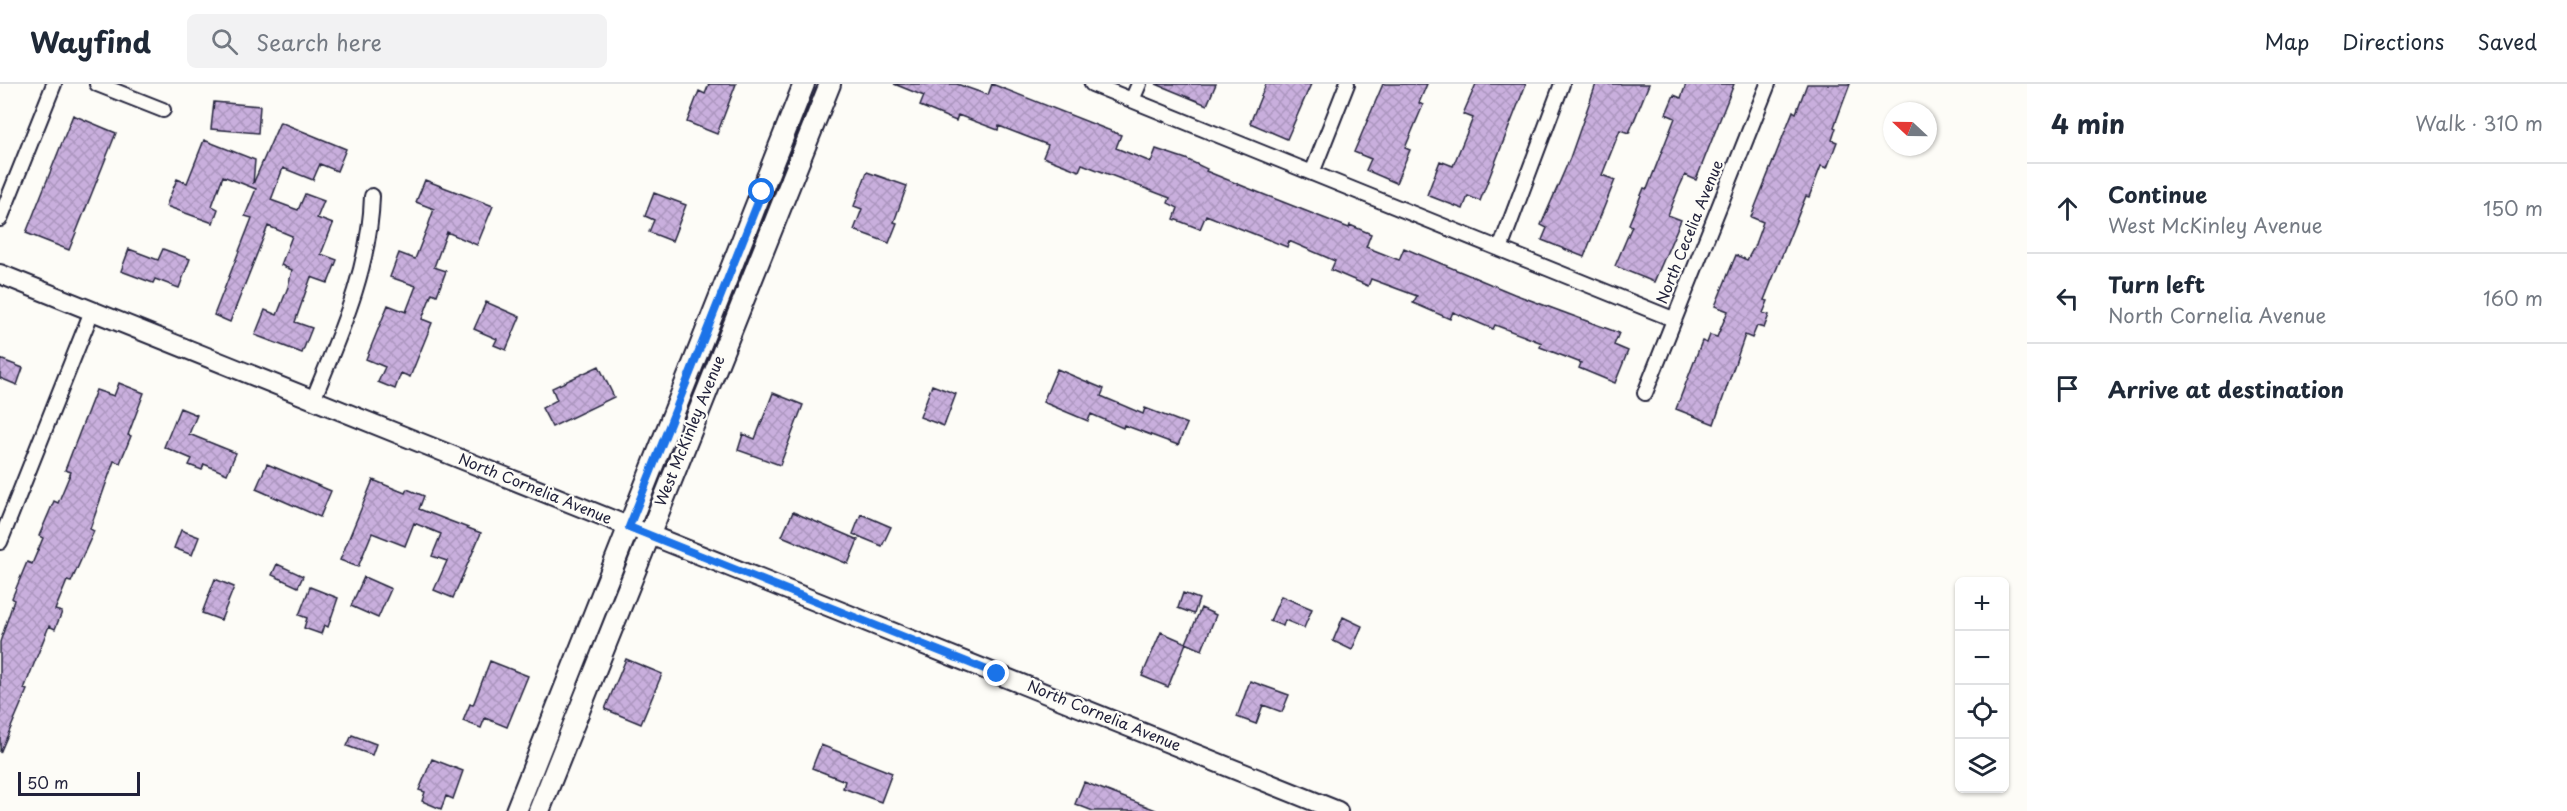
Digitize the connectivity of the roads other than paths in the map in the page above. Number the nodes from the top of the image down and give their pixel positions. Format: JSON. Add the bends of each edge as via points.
{"nodes":[{"id":1,"x":54,"y":84,"type":"edge"},
{"id":2,"x":97,"y":84,"type":"edge"},
{"id":3,"x":804,"y":84,"type":"edge"},
{"id":4,"x":830,"y":84,"type":"edge"},
{"id":5,"x":1092,"y":84,"type":"edge"},
{"id":6,"x":1139,"y":84,"type":"edge"},
{"id":7,"x":1347,"y":84,"type":"edge"},
{"id":8,"x":1562,"y":84,"type":"edge"},
{"id":9,"x":1768,"y":84,"type":"edge"},
{"id":10,"x":1132,"y":100,"type":"junction"},
{"id":11,"x":163,"y":110,"type":"dead end"},
{"id":12,"x":1312,"y":173,"type":"junction"},
{"id":13,"x":372,"y":196,"type":"dead end"},
{"id":14,"x":0,"y":219,"type":"edge"},
{"id":15,"x":1500,"y":249,"type":"junction"},
{"id":16,"x":0,"y":274,"type":"edge"},
{"id":17,"x":92,"y":311,"type":"junction"},
{"id":18,"x":1673,"y":318,"type":"junction"},
{"id":19,"x":1645,"y":393,"type":"dead end"},
{"id":20,"x":313,"y":400,"type":"junction"},
{"id":21,"x":629,"y":527,"type":"junction"},
{"id":22,"x":648,"y":534,"type":"junction"},
{"id":23,"x":0,"y":542,"type":"edge"},
{"id":24,"x":516,"y":811,"type":"edge"},
{"id":25,"x":539,"y":811,"type":"edge"},
{"id":26,"x":1338,"y":811,"type":"edge"}],
"edges":[{"from":1,"to":14,"type":"street"},
{"from":2,"to":11,"type":"street"},
{"from":3,"to":21,"type":"main road","name":"West McKinley Avenue"},
{"from":4,"to":22,"type":"main road","name":"West McKinley Avenue"},
{"from":5,"to":10,"type":"street"},
{"from":6,"to":10,"type":"street"},
{"from":7,"to":12,"type":"street"},
{"from":8,"to":15,"type":"street"},
{"from":9,"to":18,"type":"street","name":"North Cecelia Avenue"},
{"from":10,"to":12,"type":"street"},
{"from":12,"to":15,"type":"street"},
{"from":13,"to":20,"type":"street","via":[[366,250],[354,297]]},
{"from":15,"to":18,"type":"street"},
{"from":16,"to":17,"type":"street","name":"North Cornelia Avenue"},
{"from":17,"to":20,"type":"street","name":"North Cornelia Avenue"},
{"from":17,"to":23,"type":"street"},
{"from":18,"to":19,"type":"street","name":"North Cecelia Avenue"},
{"from":20,"to":21,"type":"street","name":"North Cornelia Avenue"},
{"from":21,"to":22,"type":"street","name":"North Cornelia Avenue"},
{"from":21,"to":24,"type":"main road","name":"West McKinley Avenue"},
{"from":22,"to":25,"type":"main road","name":"West McKinley Avenue"},
{"from":22,"to":26,"type":"street","name":"North Cornelia Avenue"}]}
